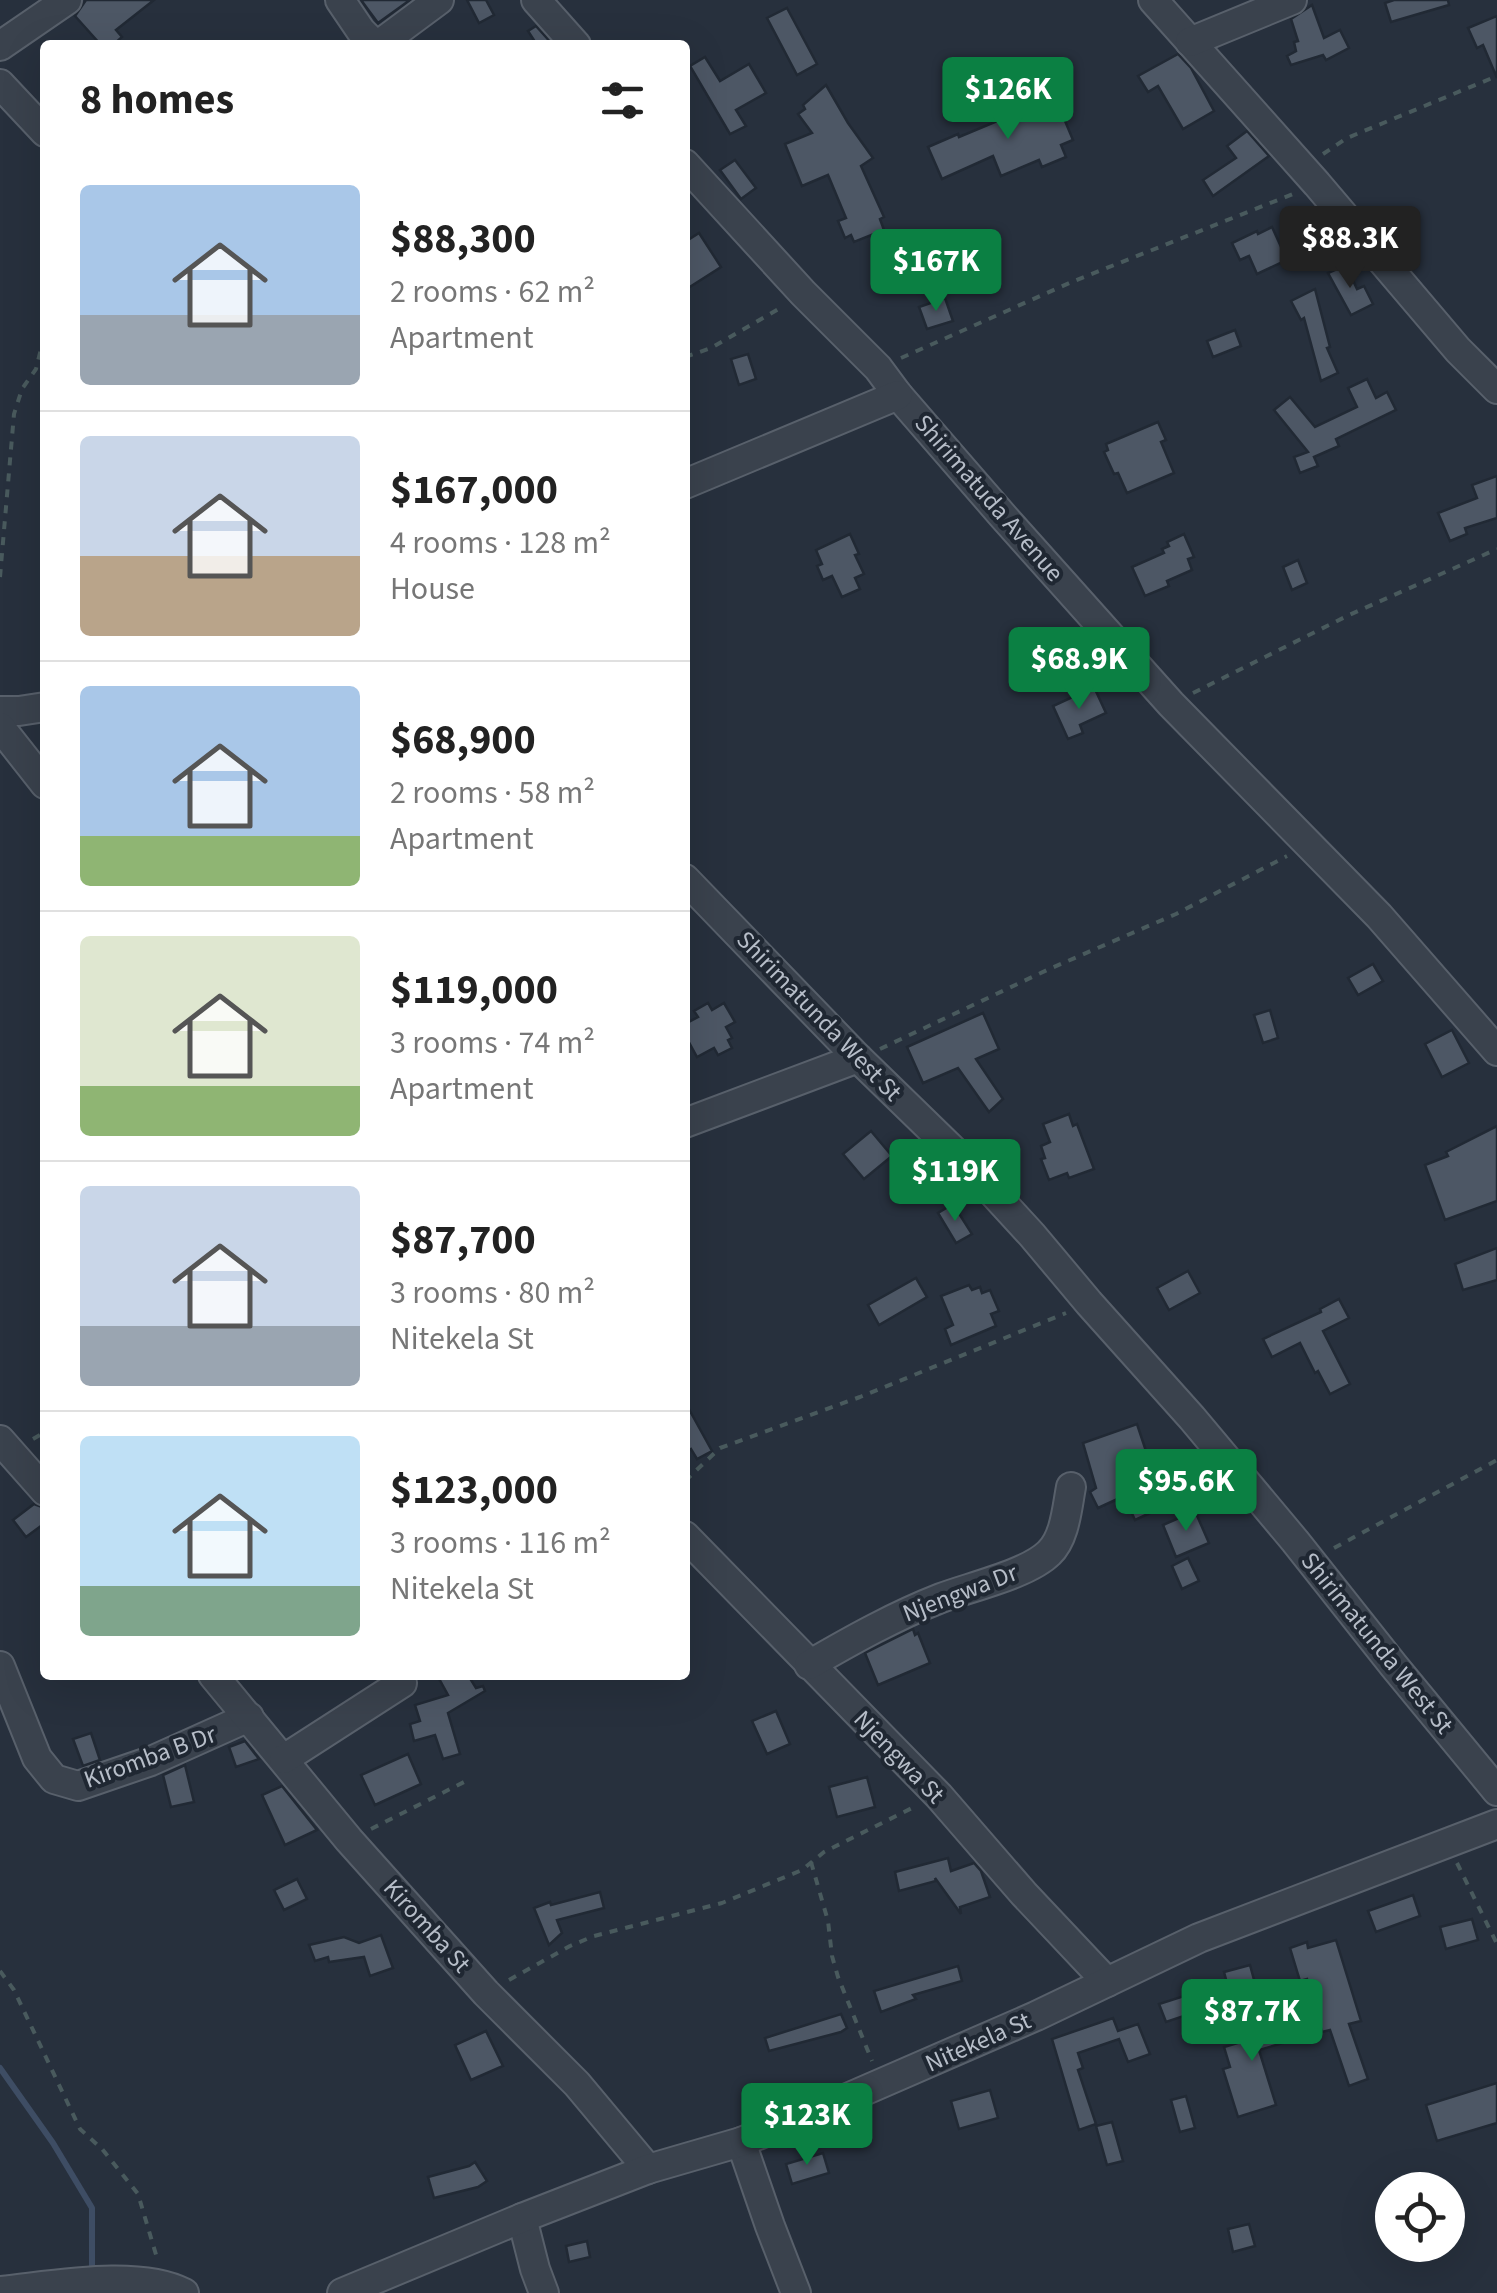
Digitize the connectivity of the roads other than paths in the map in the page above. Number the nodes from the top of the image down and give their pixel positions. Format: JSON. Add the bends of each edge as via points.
{"nodes":[{"id":1,"x":67,"y":0,"type":"edge"},
{"id":2,"x":340,"y":0,"type":"edge"},
{"id":3,"x":440,"y":0,"type":"edge"},
{"id":4,"x":1153,"y":0,"type":"edge"},
{"id":5,"x":1292,"y":0,"type":"edge"},
{"id":6,"x":550,"y":5,"type":"edge"},
{"id":7,"x":370,"y":40,"type":"edge"},
{"id":8,"x":384,"y":40,"type":"edge"},
{"id":9,"x":573,"y":40,"type":"edge"},
{"id":10,"x":1190,"y":42,"type":"junction"},
{"id":11,"x":0,"y":46,"type":"edge"},
{"id":12,"x":0,"y":84,"type":"edge"},
{"id":13,"x":40,"y":127,"type":"edge"},
{"id":14,"x":690,"y":170,"type":"edge"},
{"id":15,"x":1497,"y":389,"type":"edge"},
{"id":16,"x":898,"y":394,"type":"junction"},
{"id":17,"x":690,"y":482,"type":"edge"},
{"id":18,"x":40,"y":708,"type":"edge"},
{"id":19,"x":0,"y":711,"type":"edge"},
{"id":20,"x":0,"y":727,"type":"edge"},
{"id":21,"x":40,"y":778,"type":"edge"},
{"id":22,"x":690,"y":884,"type":"edge"},
{"id":23,"x":1497,"y":1051,"type":"edge"},
{"id":24,"x":858,"y":1058,"type":"junction"},
{"id":25,"x":690,"y":1122,"type":"edge"},
{"id":26,"x":0,"y":1440,"type":"edge"},
{"id":27,"x":40,"y":1485,"type":"edge"},
{"id":28,"x":1072,"y":1488,"type":"dead end"},
{"id":29,"x":695,"y":1563,"type":"edge"},
{"id":30,"x":809,"y":1665,"type":"junction"},
{"id":31,"x":0,"y":1666,"type":"edge"},
{"id":32,"x":217,"y":1680,"type":"edge"},
{"id":33,"x":402,"y":1683,"type":"dead end"},
{"id":34,"x":249,"y":1718,"type":"junction"},
{"id":35,"x":284,"y":1759,"type":"junction"},
{"id":36,"x":1497,"y":1792,"type":"edge"},
{"id":37,"x":1497,"y":1824,"type":"edge"},
{"id":38,"x":1108,"y":1982,"type":"junction"},
{"id":39,"x":742,"y":2142,"type":"junction"},
{"id":40,"x":648,"y":2170,"type":"junction"},
{"id":41,"x":522,"y":2218,"type":"junction"},
{"id":42,"x":390,"y":2284,"type":"edge"},
{"id":43,"x":0,"y":2291,"type":"edge"},
{"id":44,"x":175,"y":2291,"type":"edge"},
{"id":45,"x":342,"y":2293,"type":"edge"},
{"id":46,"x":544,"y":2293,"type":"edge"},
{"id":47,"x":796,"y":2293,"type":"edge"}],
"edges":[{"from":1,"to":11,"type":"street"},
{"from":2,"to":7,"type":"street"},
{"from":3,"to":8,"type":"street"},
{"from":4,"to":10,"type":"street"},
{"from":5,"to":10,"type":"street"},
{"from":6,"to":9,"type":"street"},
{"from":10,"to":15,"type":"street"},
{"from":12,"to":13,"type":"street"},
{"from":14,"to":16,"type":"street","name":"Shirimatuda Avenue"},
{"from":16,"to":17,"type":"street"},
{"from":16,"to":23,"type":"street","name":"Shirimatuda Avenue","via":[[1171,704],[1379,916]]},
{"from":18,"to":19,"type":"street"},
{"from":20,"to":21,"type":"street"},
{"from":22,"to":24,"type":"street","name":"Shirimatunda West St"},
{"from":24,"to":25,"type":"street"},
{"from":24,"to":36,"type":"street","name":"Shirimatunda West St","via":[[965,1162],[1192,1418]]},
{"from":26,"to":27,"type":"street"},
{"from":28,"to":30,"type":"street","name":"Njengwa Dr","via":[[1054,1550],[1039,1562],[939,1598]]},
{"from":29,"to":30,"type":"street","name":"Njengwa St"},
{"from":30,"to":38,"type":"street","name":"Njengwa St"},
{"from":31,"to":34,"type":"street","name":"Kiromba B Dr","via":[[37,1758],[54,1779],[78,1786]]},
{"from":32,"to":34,"type":"street","name":"Kiromba St"},
{"from":33,"to":35,"type":"street"},
{"from":34,"to":35,"type":"street","name":"Kiromba St"},
{"from":35,"to":40,"type":"street","name":"Kiromba St","via":[[349,1840],[578,2084]]},
{"from":37,"to":38,"type":"street","name":"Nitekela St","via":[[1199,1938]]},
{"from":38,"to":39,"type":"street","name":"Nitekela St"},
{"from":39,"to":40,"type":"street","name":"Nitekela St"},
{"from":39,"to":47,"type":"street"},
{"from":40,"to":41,"type":"street","name":"Nitekela St"},
{"from":41,"to":42,"type":"street","name":"Nitekela St"},
{"from":41,"to":46,"type":"street"},
{"from":42,"to":45,"type":"street","name":"Nitekela St"},
{"from":43,"to":44,"type":"street","via":[[134,2281]]}]}
